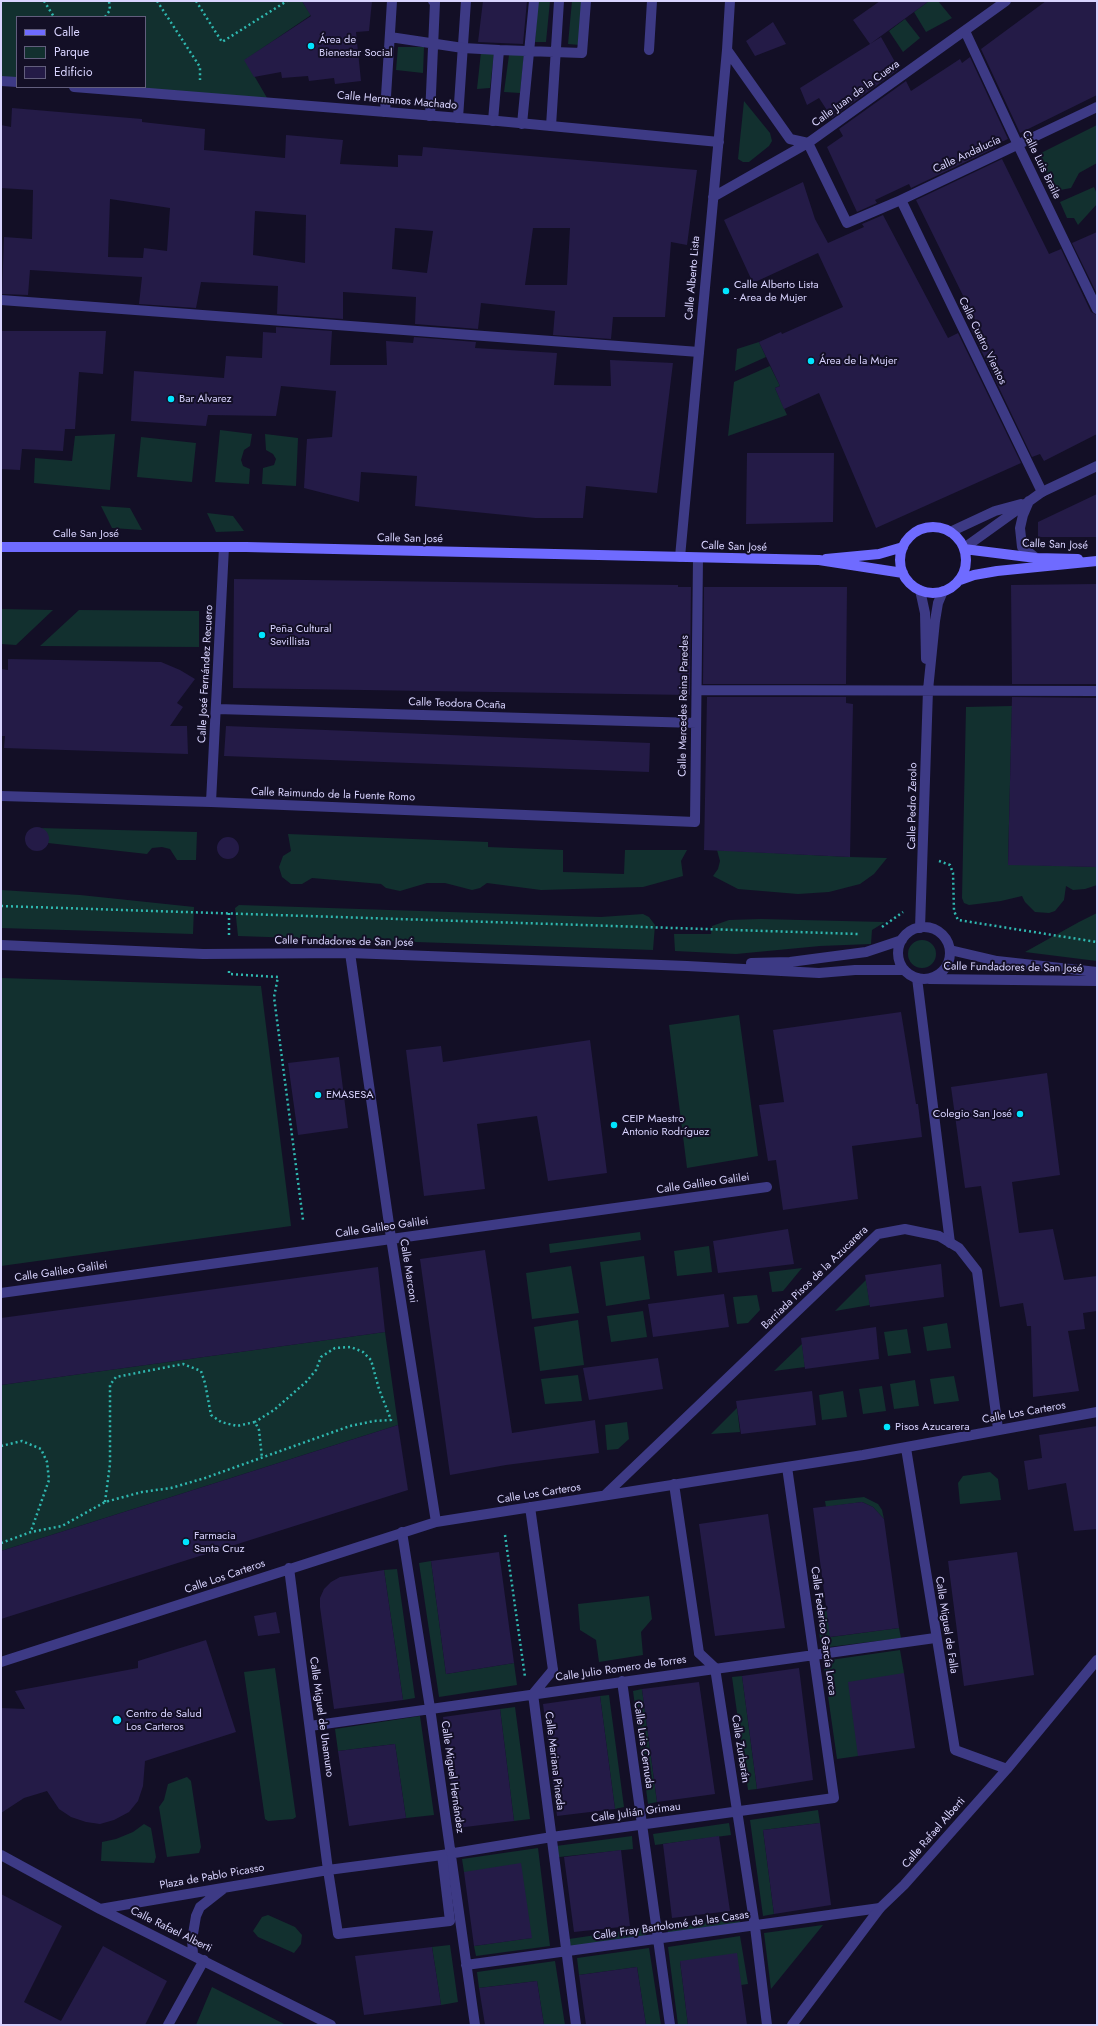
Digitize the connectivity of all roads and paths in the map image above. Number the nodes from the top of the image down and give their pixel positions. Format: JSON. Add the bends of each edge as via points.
{"nodes":[{"id":1,"x":44,"y":1,"type":"edge"},
{"id":2,"x":109,"y":1,"type":"edge"},
{"id":3,"x":157,"y":1,"type":"edge"},
{"id":4,"x":196,"y":1,"type":"edge"},
{"id":5,"x":287,"y":1,"type":"edge"},
{"id":6,"x":392,"y":1,"type":"edge"},
{"id":7,"x":433,"y":1,"type":"edge"},
{"id":8,"x":466,"y":1,"type":"edge"},
{"id":9,"x":534,"y":1,"type":"edge"},
{"id":10,"x":559,"y":1,"type":"edge"},
{"id":11,"x":586,"y":1,"type":"edge"},
{"id":12,"x":652,"y":1,"type":"edge"},
{"id":13,"x":730,"y":1,"type":"edge"},
{"id":14,"x":1006,"y":1,"type":"edge"},
{"id":15,"x":53,"y":16,"type":"edge"},
{"id":16,"x":106,"y":16,"type":"edge"},
{"id":17,"x":965,"y":31,"type":"junction"},
{"id":18,"x":390,"y":37,"type":"junction"},
{"id":19,"x":433,"y":42,"type":"junction"},
{"id":20,"x":463,"y":48,"type":"junction"},
{"id":21,"x":499,"y":50,"type":"junction"},
{"id":22,"x":649,"y":50,"type":"dead end"},
{"id":23,"x":727,"y":50,"type":"junction"},
{"id":24,"x":529,"y":51,"type":"junction"},
{"id":25,"x":556,"y":52,"type":"junction"},
{"id":26,"x":1,"y":81,"type":"edge"},
{"id":27,"x":16,"y":82,"type":"edge"},
{"id":28,"x":87,"y":88,"type":"edge"},
{"id":29,"x":200,"y":97,"type":"junction"},
{"id":30,"x":1097,"y":107,"type":"edge"},
{"id":31,"x":385,"y":112,"type":"junction"},
{"id":32,"x":430,"y":116,"type":"junction"},
{"id":33,"x":458,"y":118,"type":"junction"},
{"id":34,"x":493,"y":121,"type":"junction"},
{"id":35,"x":522,"y":124,"type":"junction"},
{"id":36,"x":551,"y":126,"type":"junction"},
{"id":37,"x":719,"y":142,"type":"junction"},
{"id":38,"x":808,"y":143,"type":"junction"},
{"id":39,"x":1018,"y":145,"type":"junction"},
{"id":40,"x":713,"y":197,"type":"junction"},
{"id":41,"x":901,"y":200,"type":"junction"},
{"id":42,"x":1,"y":300,"type":"edge"},
{"id":43,"x":1097,"y":309,"type":"edge"},
{"id":44,"x":699,"y":352,"type":"junction"},
{"id":45,"x":1097,"y":466,"type":"edge"},
{"id":46,"x":1042,"y":492,"type":"junction"},
{"id":47,"x":1029,"y":502,"type":"junction"},
{"id":48,"x":950,"y":532,"type":"junction"},
{"id":49,"x":1,"y":547,"type":"edge"},
{"id":50,"x":224,"y":547,"type":"junction"},
{"id":51,"x":903,"y":547,"type":"junction"},
{"id":52,"x":964,"y":549,"type":"junction"},
{"id":53,"x":680,"y":557,"type":"junction"},
{"id":54,"x":698,"y":558,"type":"junction"},
{"id":55,"x":1036,"y":558,"type":"junction"},
{"id":56,"x":818,"y":560,"type":"junction"},
{"id":57,"x":1097,"y":560,"type":"edge"},
{"id":58,"x":902,"y":573,"type":"junction"},
{"id":59,"x":960,"y":580,"type":"junction"},
{"id":60,"x":920,"y":590,"type":"junction"},
{"id":61,"x":943,"y":591,"type":"junction"},
{"id":62,"x":928,"y":687,"type":"junction"},
{"id":63,"x":697,"y":690,"type":"junction"},
{"id":64,"x":1097,"y":691,"type":"edge"},
{"id":65,"x":217,"y":709,"type":"junction"},
{"id":66,"x":696,"y":722,"type":"junction"},
{"id":67,"x":1,"y":796,"type":"edge"},
{"id":68,"x":212,"y":802,"type":"junction"},
{"id":69,"x":663,"y":821,"type":"joint"},
{"id":70,"x":923,"y":862,"type":"junction"},
{"id":71,"x":905,"y":905,"type":"dead end"},
{"id":72,"x":1,"y":906,"type":"edge"},
{"id":73,"x":229,"y":914,"type":"junction"},
{"id":74,"x":920,"y":928,"type":"junction"},
{"id":75,"x":877,"y":931,"type":"dead end"},
{"id":76,"x":864,"y":934,"type":"dead end"},
{"id":77,"x":902,"y":940,"type":"junction"},
{"id":78,"x":1097,"y":942,"type":"edge"},
{"id":79,"x":1,"y":945,"type":"edge"},
{"id":80,"x":950,"y":950,"type":"junction"},
{"id":81,"x":229,"y":953,"type":"junction"},
{"id":82,"x":350,"y":953,"type":"junction"},
{"id":83,"x":687,"y":966,"type":"junction"},
{"id":84,"x":904,"y":970,"type":"junction"},
{"id":85,"x":1097,"y":972,"type":"edge"},
{"id":86,"x":917,"y":978,"type":"junction"},
{"id":87,"x":929,"y":979,"type":"junction"},
{"id":88,"x":1097,"y":981,"type":"edge"},
{"id":89,"x":767,"y":1187,"type":"dead end"},
{"id":90,"x":303,"y":1220,"type":"dead end"},
{"id":91,"x":391,"y":1238,"type":"junction"},
{"id":92,"x":950,"y":1243,"type":"junction"},
{"id":93,"x":1,"y":1293,"type":"edge"},
{"id":94,"x":1097,"y":1412,"type":"edge"},
{"id":95,"x":255,"y":1422,"type":"junction"},
{"id":96,"x":998,"y":1429,"type":"junction"},
{"id":97,"x":1,"y":1446,"type":"edge"},
{"id":98,"x":906,"y":1448,"type":"junction"},
{"id":99,"x":262,"y":1458,"type":"junction"},
{"id":100,"x":787,"y":1467,"type":"junction"},
{"id":101,"x":674,"y":1484,"type":"junction"},
{"id":102,"x":605,"y":1495,"type":"junction"},
{"id":103,"x":105,"y":1502,"type":"junction"},
{"id":104,"x":530,"y":1507,"type":"junction"},
{"id":105,"x":436,"y":1522,"type":"junction"},
{"id":106,"x":31,"y":1532,"type":"junction"},
{"id":107,"x":402,"y":1532,"type":"junction"},
{"id":108,"x":1,"y":1543,"type":"edge"},
{"id":109,"x":288,"y":1568,"type":"junction"},
{"id":110,"x":936,"y":1638,"type":"junction"},
{"id":111,"x":814,"y":1655,"type":"junction"},
{"id":112,"x":1097,"y":1660,"type":"edge"},
{"id":113,"x":1,"y":1662,"type":"edge"},
{"id":114,"x":715,"y":1668,"type":"junction"},
{"id":115,"x":622,"y":1681,"type":"junction"},
{"id":116,"x":533,"y":1694,"type":"junction"},
{"id":117,"x":430,"y":1708,"type":"junction"},
{"id":118,"x":310,"y":1726,"type":"junction"},
{"id":119,"x":1007,"y":1768,"type":"junction"},
{"id":120,"x":834,"y":1798,"type":"joint"},
{"id":121,"x":737,"y":1811,"type":"junction"},
{"id":122,"x":642,"y":1824,"type":"junction"},
{"id":123,"x":552,"y":1837,"type":"junction"},
{"id":124,"x":446,"y":1854,"type":"junction"},
{"id":125,"x":1,"y":1855,"type":"edge"},
{"id":126,"x":328,"y":1870,"type":"junction"},
{"id":127,"x":225,"y":1887,"type":"junction"},
{"id":128,"x":880,"y":1908,"type":"junction"},
{"id":129,"x":100,"y":1909,"type":"junction"},
{"id":130,"x":755,"y":1927,"type":"junction"},
{"id":131,"x":658,"y":1939,"type":"junction"},
{"id":132,"x":567,"y":1952,"type":"junction"},
{"id":133,"x":193,"y":1954,"type":"junction"},
{"id":134,"x":204,"y":1960,"type":"junction"},
{"id":135,"x":466,"y":1965,"type":"junction"},
{"id":136,"x":168,"y":2025,"type":"edge"},
{"id":137,"x":331,"y":2025,"type":"edge"},
{"id":138,"x":475,"y":2025,"type":"edge"},
{"id":139,"x":576,"y":2025,"type":"edge"},
{"id":140,"x":670,"y":2025,"type":"edge"},
{"id":141,"x":767,"y":2025,"type":"edge"},
{"id":142,"x":792,"y":2025,"type":"edge"}],
"edges":[{"from":1,"to":15,"type":"path"},
{"from":2,"to":16,"type":"path","via":[[110,10]]},
{"from":3,"to":29,"type":"path","via":[[200,67]]},
{"from":4,"to":5,"type":"path","via":[[222,42]]},
{"from":6,"to":18,"type":"street"},
{"from":7,"to":19,"type":"street"},
{"from":8,"to":20,"type":"street"},
{"from":9,"to":24,"type":"street"},
{"from":10,"to":25,"type":"street"},
{"from":11,"to":25,"type":"street","via":[[582,53]]},
{"from":12,"to":22,"type":"street"},
{"from":13,"to":23,"type":"street","name":"Calle Alberto Lista"},
{"from":14,"to":17,"type":"street","name":"Calle Juan de la Cueva"},
{"from":17,"to":38,"type":"street","name":"Calle Juan de la Cueva"},
{"from":17,"to":39,"type":"street","name":"Calle Luis Braile"},
{"from":18,"to":19,"type":"street"},
{"from":18,"to":31,"type":"street"},
{"from":19,"to":20,"type":"street"},
{"from":19,"to":32,"type":"street"},
{"from":20,"to":21,"type":"street"},
{"from":20,"to":33,"type":"street"},
{"from":21,"to":24,"type":"street"},
{"from":21,"to":34,"type":"street"},
{"from":23,"to":37,"type":"street","name":"Calle Alberto Lista"},
{"from":23,"to":38,"type":"street","via":[[790,139]]},
{"from":24,"to":25,"type":"street"},
{"from":24,"to":35,"type":"street"},
{"from":25,"to":36,"type":"street"},
{"from":26,"to":27,"type":"street"},
{"from":28,"to":29,"type":"street","name":"Calle Hermanos Machado"},
{"from":29,"to":31,"type":"street","name":"Calle Hermanos Machado"},
{"from":30,"to":39,"type":"street","name":"Calle Andalucía"},
{"from":31,"to":32,"type":"street","name":"Calle Hermanos Machado"},
{"from":32,"to":33,"type":"street","name":"Calle Hermanos Machado"},
{"from":33,"to":34,"type":"street","name":"Calle Hermanos Machado"},
{"from":34,"to":35,"type":"street","name":"Calle Hermanos Machado"},
{"from":35,"to":36,"type":"street","name":"Calle Hermanos Machado"},
{"from":36,"to":37,"type":"street","name":"Calle Hermanos Machado"},
{"from":37,"to":40,"type":"street","name":"Calle Alberto Lista"},
{"from":38,"to":40,"type":"street","name":"Calle Juan de la Cueva"},
{"from":38,"to":41,"type":"street","name":"Calle Andalucía","via":[[847,223]]},
{"from":39,"to":41,"type":"street","name":"Calle Andalucía"},
{"from":39,"to":43,"type":"street","name":"Calle Luis Braile"},
{"from":40,"to":44,"type":"street","name":"Calle Alberto Lista"},
{"from":41,"to":46,"type":"street","name":"Calle Cuatro Vientos"},
{"from":42,"to":44,"type":"street"},
{"from":44,"to":53,"type":"street","name":"Calle Alberto Lista"},
{"from":45,"to":46,"type":"street"},
{"from":46,"to":47,"type":"street"},
{"from":47,"to":48,"type":"street","via":[[995,511]]},
{"from":47,"to":52,"type":"street"},
{"from":47,"to":55,"type":"street","via":[[1020,528],[1022,547]]},
{"from":48,"to":51,"type":"main road","via":[[935,527],[919,530],[910,536]]},
{"from":48,"to":52,"type":"main road"},
{"from":49,"to":50,"type":"main road","name":"Calle San José"},
{"from":50,"to":53,"type":"main road","name":"Calle San José"},
{"from":50,"to":65,"type":"street","name":"Calle José Fernández Recuero"},
{"from":51,"to":56,"type":"main road","name":"Calle San José","via":[[879,554]]},
{"from":51,"to":58,"type":"main road","via":[[900,564]]},
{"from":52,"to":55,"type":"main road","name":"Calle San José"},
{"from":52,"to":59,"type":"main road","via":[[964,571]]},
{"from":53,"to":54,"type":"main road","name":"Calle San José"},
{"from":54,"to":56,"type":"main road","name":"Calle San José"},
{"from":54,"to":63,"type":"street","name":"Calle Mercedes Reina Paredes"},
{"from":55,"to":57,"type":"main road","name":"Calle San José"},
{"from":56,"to":58,"type":"main road","name":"Calle San José"},
{"from":57,"to":59,"type":"main road","name":"Calle San José","via":[[997,571]]},
{"from":58,"to":60,"type":"main road","via":[[907,581]]},
{"from":59,"to":61,"type":"main road"},
{"from":60,"to":61,"type":"main road","via":[[933,593]]},
{"from":60,"to":62,"type":"street","name":"Calle Pedro Zerolo","via":[[925,613]]},
{"from":61,"to":62,"type":"street","name":"Calle Pedro Zerolo","via":[[938,603]]},
{"from":62,"to":63,"type":"street"},
{"from":62,"to":64,"type":"street"},
{"from":62,"to":70,"type":"street","name":"Calle Pedro Zerolo"},
{"from":63,"to":66,"type":"street","name":"Calle Mercedes Reina Paredes"},
{"from":65,"to":66,"type":"street","name":"Calle Teodora Ocaña"},
{"from":65,"to":68,"type":"street","name":"Calle José Fernández Recuero"},
{"from":66,"to":69,"type":"street","name":"Calle Mercedes Reina Paredes","via":[[695,822]]},
{"from":67,"to":68,"type":"street","name":"Calle Raimundo de la Fuente Romo"},
{"from":68,"to":69,"type":"street","name":"Calle Raimundo de la Fuente Romo"},
{"from":70,"to":74,"type":"street","name":"Calle Pedro Zerolo"},
{"from":70,"to":78,"type":"path","via":[[942,861],[950,865],[954,885],[954,911],[958,920]]},
{"from":71,"to":75,"type":"path","via":[[903,912]]},
{"from":72,"to":73,"type":"path"},
{"from":73,"to":76,"type":"path"},
{"from":73,"to":81,"type":"path"},
{"from":74,"to":77,"type":"street","via":[[907,934]]},
{"from":74,"to":80,"type":"street","via":[[928,928],[942,935]]},
{"from":77,"to":83,"type":"street","name":"Calle Fundadores de San José","via":[[866,952],[797,961]]},
{"from":77,"to":84,"type":"street","via":[[898,955]]},
{"from":79,"to":81,"type":"street","name":"Calle Fundadores de San José"},
{"from":80,"to":85,"type":"street","name":"Calle Fundadores de San José","via":[[997,961]]},
{"from":80,"to":87,"type":"street","via":[[942,971]]},
{"from":81,"to":82,"type":"street","name":"Calle Fundadores de San José"},
{"from":81,"to":90,"type":"path","via":[[229,974],[278,977],[274,997]]},
{"from":82,"to":83,"type":"street","name":"Calle Fundadores de San José"},
{"from":82,"to":91,"type":"street","name":"Calle Marconi"},
{"from":83,"to":84,"type":"street","name":"Calle Fundadores de San José","via":[[818,973]]},
{"from":84,"to":86,"type":"street"},
{"from":86,"to":87,"type":"street"},
{"from":86,"to":92,"type":"street"},
{"from":87,"to":88,"type":"street","name":"Calle Fundadores de San José"},
{"from":89,"to":91,"type":"street","name":"Calle Galileo Galilei"},
{"from":91,"to":93,"type":"street","name":"Calle Galileo Galilei"},
{"from":91,"to":105,"type":"street","name":"Calle Marconi"},
{"from":92,"to":96,"type":"street","name":"Barriada Pisos de la Azucarera","via":[[959,1248],[977,1271]]},
{"from":92,"to":102,"type":"street","name":"Barriada Pisos de la Azucarera","via":[[939,1236],[905,1229],[878,1234]]},
{"from":94,"to":96,"type":"street","name":"Calle Los Carteros"},
{"from":95,"to":99,"type":"path","via":[[259,1430]]},
{"from":95,"to":99,"type":"path","via":[[274,1410],[306,1382],[316,1370],[321,1357],[335,1348],[351,1347],[363,1352],[372,1360],[379,1389],[391,1420],[350,1426]]},
{"from":95,"to":103,"type":"path","via":[[237,1426],[221,1422],[210,1415],[201,1371],[183,1364],[116,1377],[110,1385],[110,1464]]},
{"from":96,"to":98,"type":"street","name":"Calle Los Carteros"},
{"from":97,"to":106,"type":"path","via":[[22,1441],[41,1450],[47,1462],[49,1480]]},
{"from":98,"to":100,"type":"street","name":"Calle Los Carteros"},
{"from":98,"to":110,"type":"street","name":"Calle Miguel de Falla"},
{"from":99,"to":103,"type":"path","via":[[171,1488],[142,1492]]},
{"from":100,"to":101,"type":"street","name":"Calle Los Carteros"},
{"from":100,"to":111,"type":"street","name":"Calle Federico García Lorca"},
{"from":101,"to":102,"type":"street","name":"Calle Los Carteros"},
{"from":101,"to":114,"type":"street","via":[[699,1653]]},
{"from":102,"to":104,"type":"street","name":"Calle Los Carteros"},
{"from":103,"to":106,"type":"path","via":[[62,1526]]},
{"from":104,"to":105,"type":"street","name":"Calle Los Carteros"},
{"from":104,"to":116,"type":"street","via":[[553,1670]]},
{"from":105,"to":107,"type":"street","name":"Calle Los Carteros"},
{"from":106,"to":108,"type":"path"},
{"from":107,"to":109,"type":"street","name":"Calle Los Carteros"},
{"from":107,"to":117,"type":"street","name":"Calle Miguel Hernández"},
{"from":109,"to":113,"type":"street","name":"Calle Los Carteros"},
{"from":109,"to":118,"type":"street","name":"Calle Miguel de Unamuno"},
{"from":110,"to":111,"type":"street","name":"Calle Julio Romero de Torres"},
{"from":110,"to":119,"type":"street","name":"Calle Miguel de Falla","via":[[955,1750]]},
{"from":111,"to":114,"type":"street","name":"Calle Julio Romero de Torres"},
{"from":111,"to":120,"type":"street","name":"Calle Federico García Lorca"},
{"from":112,"to":119,"type":"street","name":"Calle Rafael Alberti"},
{"from":114,"to":115,"type":"street","name":"Calle Julio Romero de Torres"},
{"from":114,"to":121,"type":"street","name":"Calle Zurbarán"},
{"from":115,"to":116,"type":"street","name":"Calle Julio Romero de Torres"},
{"from":115,"to":122,"type":"street","name":"Calle Luis Cernuda"},
{"from":116,"to":117,"type":"street","name":"Calle Julio Romero de Torres"},
{"from":116,"to":123,"type":"street","name":"Calle Mariana Pineda"},
{"from":117,"to":118,"type":"street","name":"Calle Julio Romero de Torres"},
{"from":117,"to":124,"type":"street","name":"Calle Miguel Hernández"},
{"from":118,"to":126,"type":"street","name":"Calle Miguel de Unamuno"},
{"from":119,"to":128,"type":"street","name":"Calle Rafael Alberti","via":[[904,1885]]},
{"from":120,"to":121,"type":"street","name":"Calle Julián Grimau"},
{"from":121,"to":122,"type":"street","name":"Calle Julián Grimau"},
{"from":121,"to":130,"type":"street","name":"Calle Zurbarán"},
{"from":122,"to":123,"type":"street","name":"Calle Julián Grimau"},
{"from":122,"to":131,"type":"street","name":"Calle Luis Cernuda"},
{"from":123,"to":124,"type":"street","name":"Calle Julián Grimau"},
{"from":123,"to":132,"type":"street","name":"Calle Mariana Pineda"},
{"from":124,"to":126,"type":"street","name":"Plaza de Pablo Picasso"},
{"from":124,"to":126,"type":"street","via":[[450,1921],[338,1934]]},
{"from":124,"to":135,"type":"street","name":"Calle Miguel Hernández"},
{"from":125,"to":129,"type":"street","name":"Calle Rafael Alberti"},
{"from":126,"to":127,"type":"street","name":"Plaza de Pablo Picasso"},
{"from":127,"to":129,"type":"street","name":"Plaza de Pablo Picasso"},
{"from":127,"to":133,"type":"street","via":[[205,1903],[196,1916],[192,1940]]},
{"from":128,"to":130,"type":"street","name":"Calle Fray Bartolomé de las Casas"},
{"from":128,"to":142,"type":"street","name":"Calle Rafael Alberti"},
{"from":129,"to":133,"type":"street","name":"Calle Rafael Alberti"},
{"from":130,"to":131,"type":"street","name":"Calle Fray Bartolomé de las Casas"},
{"from":130,"to":141,"type":"street","name":"Calle Zurbarán"},
{"from":131,"to":132,"type":"street","name":"Calle Fray Bartolomé de las Casas"},
{"from":131,"to":140,"type":"street","name":"Calle Luis Cernuda"},
{"from":132,"to":135,"type":"street","name":"Calle Fray Bartolomé de las Casas"},
{"from":132,"to":139,"type":"street","name":"Calle Mariana Pineda"},
{"from":133,"to":134,"type":"street","name":"Calle Rafael Alberti"},
{"from":134,"to":136,"type":"street"},
{"from":134,"to":137,"type":"street","name":"Calle Rafael Alberti"},
{"from":135,"to":138,"type":"street","name":"Calle Miguel Hernández"}]}
